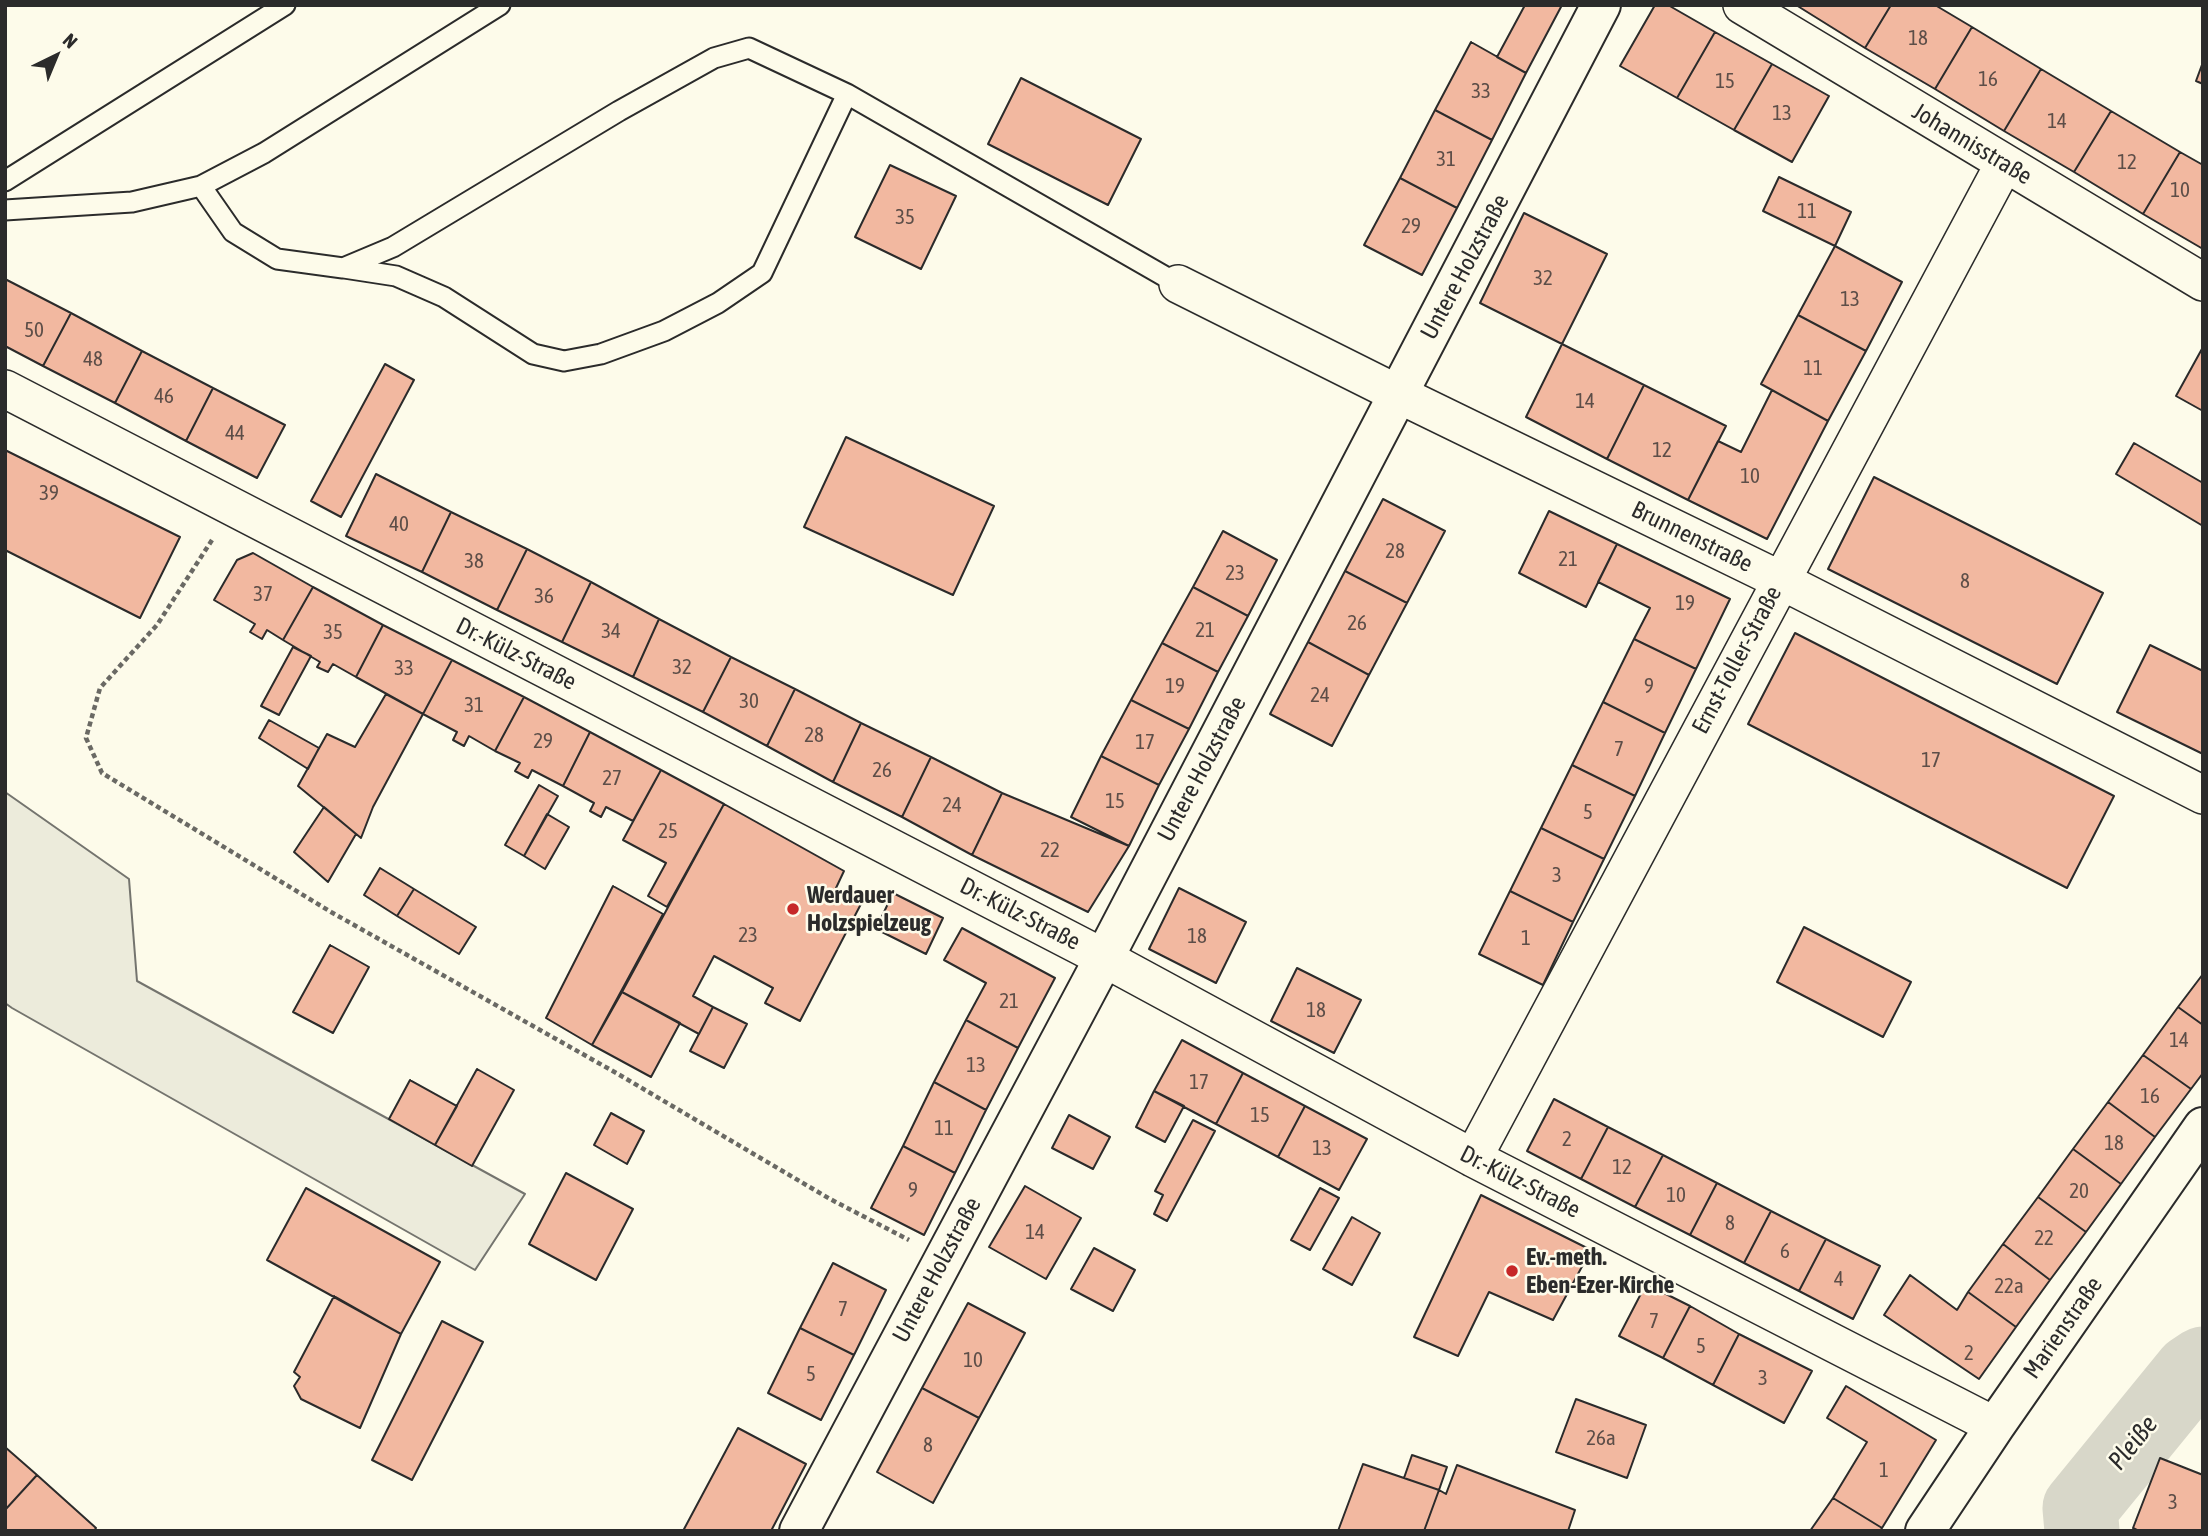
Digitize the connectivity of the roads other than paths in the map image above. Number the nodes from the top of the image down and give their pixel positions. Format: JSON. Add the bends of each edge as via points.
{"nodes":[{"id":1,"x":285,"y":5,"type":"edge"},
{"id":2,"x":500,"y":5,"type":"edge"},
{"id":3,"x":1601,"y":5,"type":"edge"},
{"id":4,"x":1742,"y":5,"type":"edge"},
{"id":5,"x":847,"y":94,"type":"junction"},
{"id":6,"x":2004,"y":164,"type":"junction"},
{"id":7,"x":5,"y":181,"type":"edge"},
{"id":8,"x":201,"y":186,"type":"junction"},
{"id":9,"x":5,"y":210,"type":"edge"},
{"id":10,"x":343,"y":268,"type":"junction"},
{"id":11,"x":2203,"y":282,"type":"edge"},
{"id":12,"x":1178,"y":284,"type":"joint"},
{"id":13,"x":5,"y":388,"type":"edge"},
{"id":14,"x":1398,"y":394,"type":"junction"},
{"id":15,"x":1780,"y":580,"type":"junction"},
{"id":16,"x":2203,"y":795,"type":"edge"},
{"id":17,"x":1104,"y":958,"type":"junction"},
{"id":18,"x":2198,"y":1143,"type":"edge"},
{"id":19,"x":1473,"y":1158,"type":"junction"},
{"id":20,"x":1995,"y":1426,"type":"junction"},
{"id":21,"x":799,"y":1531,"type":"edge"},
{"id":22,"x":1926,"y":1531,"type":"edge"}],
"edges":[{"from":1,"to":7,"type":"lane"},
{"from":2,"to":8,"type":"lane","via":[[264,153]]},
{"from":3,"to":14,"type":"street","name":"Untere Holzstraße"},
{"from":4,"to":6,"type":"street","name":"Johannisstraße"},
{"from":5,"to":10,"type":"lane","via":[[750,48],[714,58],[393,247]]},
{"from":5,"to":10,"type":"lane","via":[[762,273],[664,331],[601,354],[564,361],[533,354],[444,297],[396,276]]},
{"from":5,"to":12,"type":"lane"},
{"from":6,"to":11,"type":"street","name":"Johannisstraße"},
{"from":6,"to":15,"type":"street","name":"Ernst-Toller-Straße"},
{"from":8,"to":9,"type":"lane","via":[[132,202]]},
{"from":8,"to":10,"type":"lane","via":[[233,232],[277,259]]},
{"from":12,"to":14,"type":"street","name":"Brunnenstraße"},
{"from":13,"to":17,"type":"street","name":"Dr.-Külz-Straße"},
{"from":14,"to":15,"type":"street","name":"Brunnenstraße"},
{"from":14,"to":17,"type":"street","name":"Untere Holzstraße"},
{"from":15,"to":16,"type":"street","name":"Brunnenstraße"},
{"from":15,"to":19,"type":"street","name":"Ernst-Toller-Straße"},
{"from":17,"to":19,"type":"street","name":"Dr.-Külz-Straße"},
{"from":17,"to":21,"type":"street","name":"Untere Holzstraße"},
{"from":18,"to":20,"type":"street","name":"Marienstraße"},
{"from":19,"to":20,"type":"street","name":"Dr.-Külz-Straße"},
{"from":20,"to":22,"type":"street","name":"Marienstraße"}]}
